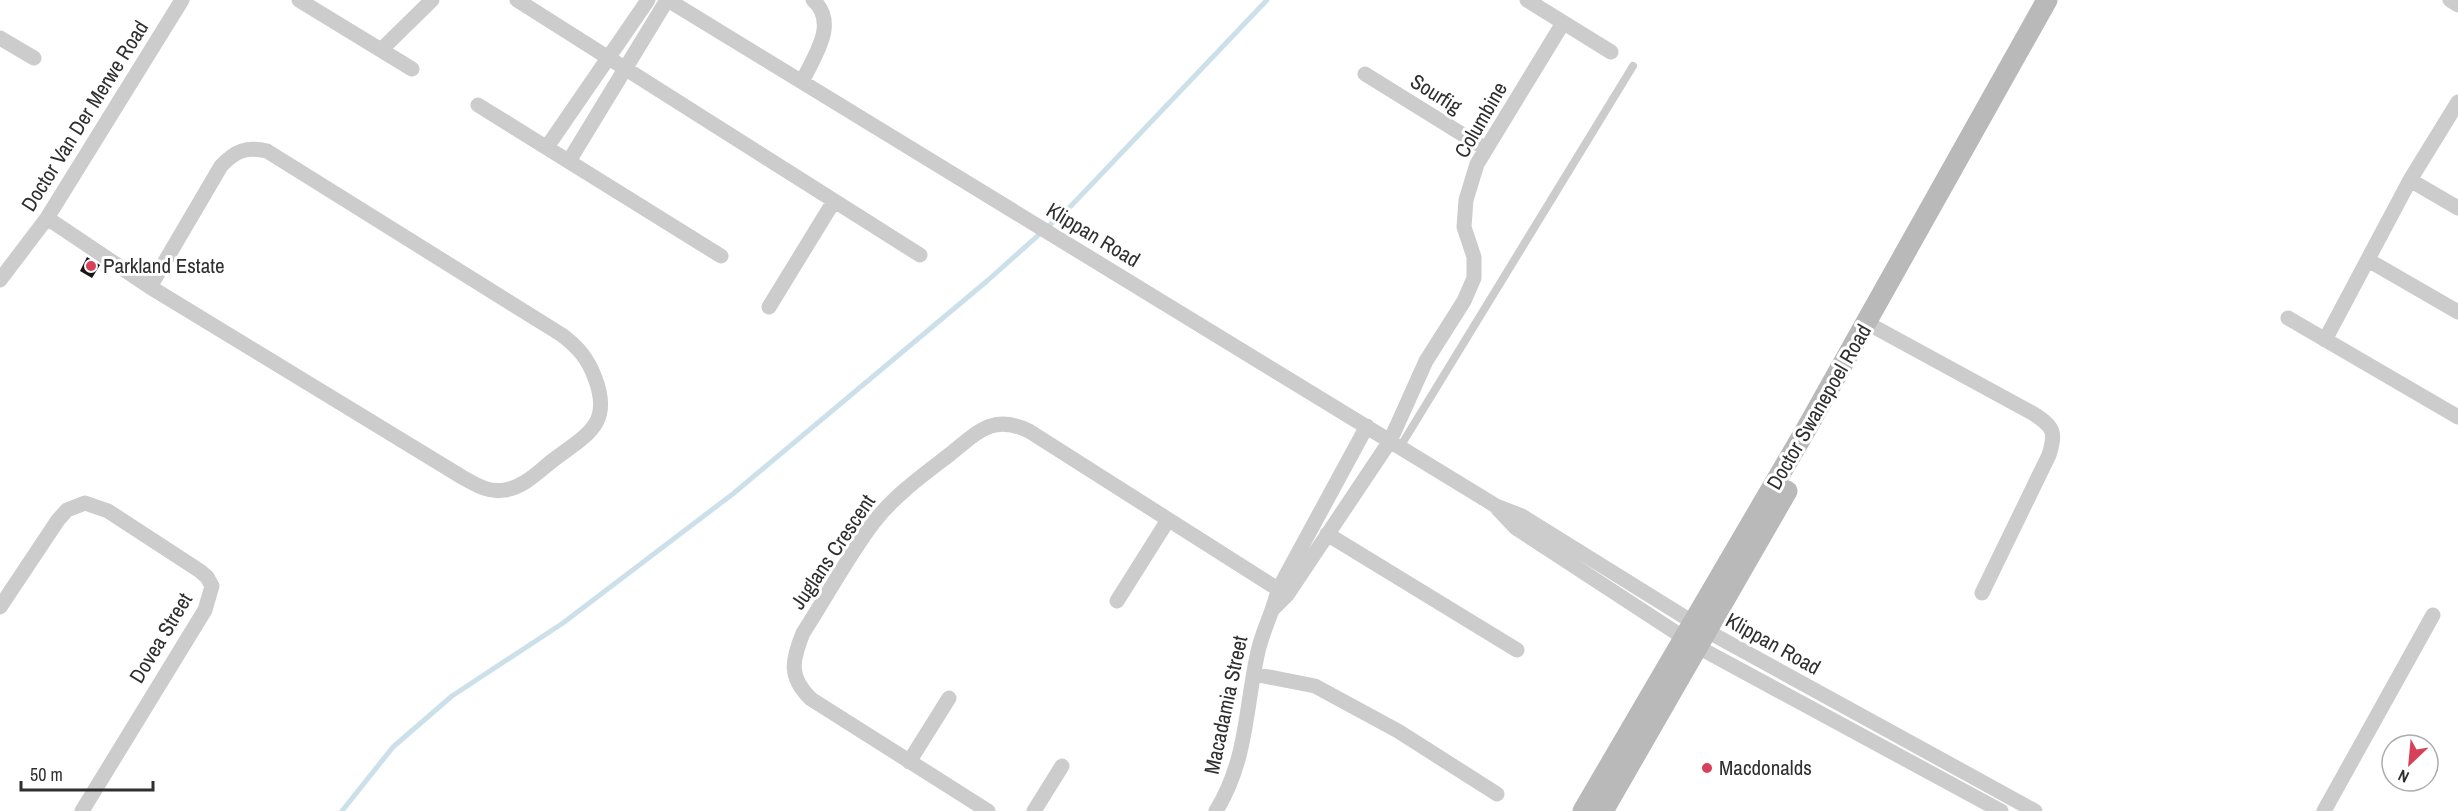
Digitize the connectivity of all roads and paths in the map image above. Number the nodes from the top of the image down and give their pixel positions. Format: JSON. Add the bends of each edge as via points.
{"nodes":[{"id":1,"x":182,"y":0,"type":"edge"},
{"id":2,"x":299,"y":0,"type":"edge"},
{"id":3,"x":432,"y":0,"type":"edge"},
{"id":4,"x":517,"y":0,"type":"edge"},
{"id":5,"x":648,"y":0,"type":"edge"},
{"id":6,"x":668,"y":0,"type":"edge"},
{"id":7,"x":813,"y":0,"type":"edge"},
{"id":8,"x":1527,"y":0,"type":"edge"},
{"id":9,"x":2047,"y":0,"type":"edge"},
{"id":10,"x":2061,"y":0,"type":"edge"},
{"id":11,"x":2450,"y":0,"type":"edge"},
{"id":12,"x":2458,"y":5,"type":"edge"},
{"id":13,"x":1563,"y":23,"type":"junction"},
{"id":14,"x":0,"y":38,"type":"edge"},
{"id":15,"x":381,"y":50,"type":"junction"},
{"id":16,"x":1611,"y":52,"type":"dead end"},
{"id":17,"x":34,"y":58,"type":"dead end"},
{"id":18,"x":610,"y":58,"type":"junction"},
{"id":19,"x":1633,"y":66,"type":"dead end"},
{"id":20,"x":624,"y":67,"type":"junction"},
{"id":21,"x":412,"y":69,"type":"dead end"},
{"id":22,"x":1365,"y":74,"type":"dead end"},
{"id":23,"x":802,"y":82,"type":"junction"},
{"id":24,"x":2458,"y":104,"type":"edge"},
{"id":25,"x":478,"y":105,"type":"dead end"},
{"id":26,"x":547,"y":147,"type":"junction"},
{"id":27,"x":1486,"y":149,"type":"junction"},
{"id":28,"x":568,"y":161,"type":"junction"},
{"id":29,"x":2410,"y":180,"type":"junction"},
{"id":30,"x":834,"y":201,"type":"junction"},
{"id":31,"x":2458,"y":208,"type":"edge"},
{"id":32,"x":46,"y":218,"type":"junction"},
{"id":33,"x":920,"y":255,"type":"dead end"},
{"id":34,"x":722,"y":256,"type":"dead end"},
{"id":35,"x":2368,"y":260,"type":"junction"},
{"id":36,"x":0,"y":280,"type":"edge"},
{"id":37,"x":150,"y":287,"type":"junction"},
{"id":38,"x":769,"y":307,"type":"dead end"},
{"id":39,"x":2458,"y":312,"type":"edge"},
{"id":40,"x":2288,"y":318,"type":"dead end"},
{"id":41,"x":1872,"y":326,"type":"junction"},
{"id":42,"x":2325,"y":340,"type":"junction"},
{"id":43,"x":2458,"y":417,"type":"edge"},
{"id":44,"x":1367,"y":426,"type":"junction"},
{"id":45,"x":1395,"y":444,"type":"junction"},
{"id":46,"x":1168,"y":520,"type":"junction"},
{"id":47,"x":1328,"y":534,"type":"junction"},
{"id":48,"x":6,"y":584,"type":"edge"},
{"id":49,"x":1283,"y":592,"type":"junction"},
{"id":50,"x":1982,"y":593,"type":"dead end"},
{"id":51,"x":1117,"y":601,"type":"dead end"},
{"id":52,"x":0,"y":607,"type":"edge"},
{"id":53,"x":2433,"y":615,"type":"dead end"},
{"id":54,"x":1695,"y":635,"type":"junction"},
{"id":55,"x":1517,"y":650,"type":"dead end"},
{"id":56,"x":1254,"y":674,"type":"junction"},
{"id":57,"x":949,"y":698,"type":"dead end"},
{"id":58,"x":909,"y":762,"type":"junction"},
{"id":59,"x":1945,"y":763,"type":"junction"},
{"id":60,"x":1062,"y":766,"type":"dead end"},
{"id":61,"x":1952,"y":784,"type":"junction"},
{"id":62,"x":1497,"y":794,"type":"dead end"},
{"id":63,"x":2024,"y":808,"type":"edge"},
{"id":64,"x":82,"y":811,"type":"edge"},
{"id":65,"x":988,"y":811,"type":"edge"},
{"id":66,"x":1034,"y":811,"type":"edge"},
{"id":67,"x":1216,"y":811,"type":"edge"},
{"id":68,"x":1583,"y":811,"type":"edge"},
{"id":69,"x":1603,"y":811,"type":"edge"},
{"id":70,"x":2001,"y":811,"type":"edge"},
{"id":71,"x":2324,"y":811,"type":"edge"}],
"edges":[{"from":1,"to":32,"type":"street","name":"Doctor Van Der Merwe Road"},
{"from":2,"to":15,"type":"street"},
{"from":3,"to":15,"type":"street"},
{"from":4,"to":18,"type":"street"},
{"from":5,"to":18,"type":"street"},
{"from":6,"to":20,"type":"street"},
{"from":6,"to":23,"type":"street","name":"Klippan Road"},
{"from":7,"to":23,"type":"street","via":[[822,9],[825,25]]},
{"from":8,"to":13,"type":"street"},
{"from":9,"to":41,"type":"main road","name":"Doctor Swanepoel Road"},
{"from":10,"to":41,"type":"main road","name":"Doctor Swanepoel Road"},
{"from":11,"to":12,"type":"street"},
{"from":13,"to":16,"type":"street"},
{"from":13,"to":27,"type":"street","name":"Columbine"},
{"from":14,"to":17,"type":"street"},
{"from":15,"to":21,"type":"street"},
{"from":18,"to":20,"type":"street"},
{"from":18,"to":26,"type":"street"},
{"from":19,"to":45,"type":"lane"},
{"from":20,"to":28,"type":"street"},
{"from":20,"to":30,"type":"street"},
{"from":22,"to":27,"type":"street","name":"Sourfig"},
{"from":23,"to":44,"type":"street","name":"Klippan Road"},
{"from":24,"to":29,"type":"street"},
{"from":25,"to":26,"type":"street"},
{"from":26,"to":28,"type":"street"},
{"from":27,"to":45,"type":"street","name":"Columbine","via":[[1466,200],[1464,227],[1474,257],[1474,278],[1464,302],[1426,361]]},
{"from":28,"to":34,"type":"street"},
{"from":29,"to":31,"type":"street"},
{"from":29,"to":35,"type":"street"},
{"from":30,"to":33,"type":"street"},
{"from":30,"to":38,"type":"street"},
{"from":32,"to":36,"type":"street","name":"Doctor Van Der Merwe Road"},
{"from":32,"to":37,"type":"street"},
{"from":35,"to":39,"type":"street"},
{"from":35,"to":42,"type":"street"},
{"from":37,"to":37,"type":"street","via":[[462,477],[492,491],[519,487],[590,432],[603,406],[588,360],[577,346],[267,151],[240,151],[221,166]]},
{"from":40,"to":42,"type":"street"},
{"from":41,"to":50,"type":"street","via":[[2034,414],[2049,424],[2053,432],[2049,455]]},
{"from":41,"to":54,"type":"main road","name":"Doctor Swanepoel Road"},
{"from":42,"to":43,"type":"street"},
{"from":44,"to":45,"type":"street","name":"Klippan Road"},
{"from":44,"to":49,"type":"street","name":"Macadamia Street"},
{"from":45,"to":47,"type":"street","name":"Macadamia Street"},
{"from":45,"to":54,"type":"street","name":"Klippan Road","via":[[1496,506],[1516,528]]},
{"from":46,"to":49,"type":"street","name":"Juglans Crescent"},
{"from":46,"to":51,"type":"street"},
{"from":46,"to":58,"type":"street","name":"Juglans Crescent","via":[[1029,431],[1005,423],[992,424],[980,431],[894,500],[874,522],[803,633],[793,665],[800,689],[811,699]]},
{"from":47,"to":49,"type":"street","name":"Macadamia Street"},
{"from":47,"to":55,"type":"street"},
{"from":48,"to":52,"type":"street"},
{"from":48,"to":64,"type":"street","name":"Dovea Street","via":[[67,510],[85,503],[108,511],[200,571],[212,586],[204,610]]},
{"from":49,"to":56,"type":"street","name":"Macadamia Street","via":[[1262,635]]},
{"from":53,"to":71,"type":"street"},
{"from":54,"to":59,"type":"street","name":"Klippan Road"},
{"from":54,"to":61,"type":"street","name":"Klippan Road"},
{"from":54,"to":68,"type":"main road","name":"Doctor Swanepoel Road"},
{"from":54,"to":69,"type":"main road","name":"Doctor Swanepoel Road"},
{"from":56,"to":62,"type":"street","via":[[1316,686],[1398,731]]},
{"from":56,"to":67,"type":"street","name":"Macadamia Street","via":[[1241,756]]},
{"from":57,"to":58,"type":"street"},
{"from":58,"to":65,"type":"street","name":"Juglans Crescent"},
{"from":59,"to":61,"type":"lane"},
{"from":59,"to":63,"type":"street","name":"Klippan Road"},
{"from":60,"to":66,"type":"street"},
{"from":61,"to":70,"type":"street","name":"Klippan Road"}]}
